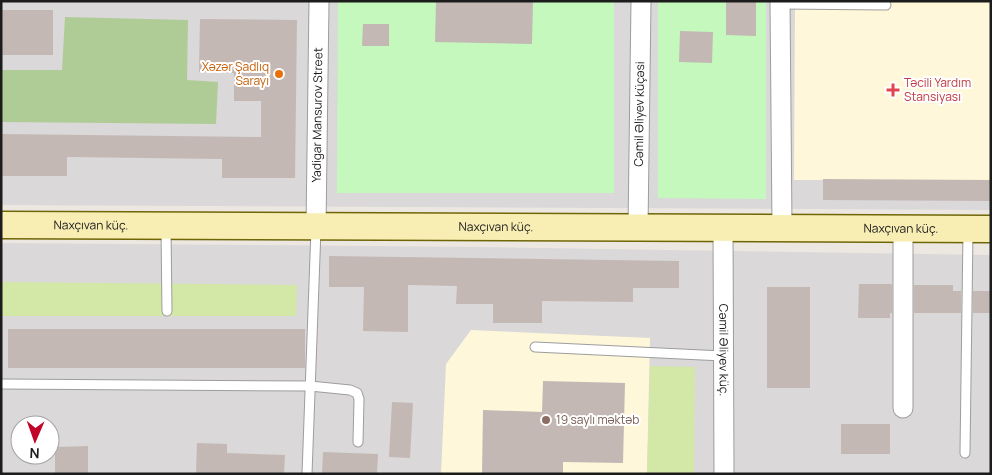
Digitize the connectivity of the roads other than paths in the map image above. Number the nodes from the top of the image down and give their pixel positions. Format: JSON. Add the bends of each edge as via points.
{"nodes":[{"id":1,"x":319,"y":1,"type":"edge"},
{"id":2,"x":641,"y":1,"type":"edge"},
{"id":3,"x":780,"y":2,"type":"edge"},
{"id":4,"x":886,"y":5,"type":"dead end"},
{"id":5,"x":1,"y":225,"type":"edge"},
{"id":6,"x":166,"y":226,"type":"junction"},
{"id":7,"x":316,"y":227,"type":"junction"},
{"id":8,"x":782,"y":227,"type":"junction"},
{"id":9,"x":638,"y":228,"type":"junction"},
{"id":10,"x":723,"y":228,"type":"junction"},
{"id":11,"x":903,"y":228,"type":"junction"},
{"id":12,"x":979,"y":229,"type":"edge"},
{"id":13,"x":167,"y":311,"type":"dead end"},
{"id":14,"x":535,"y":347,"type":"dead end"},
{"id":15,"x":724,"y":356,"type":"junction"},
{"id":16,"x":1,"y":384,"type":"edge"},
{"id":17,"x":310,"y":386,"type":"junction"},
{"id":18,"x":903,"y":408,"type":"dead end"},
{"id":19,"x":358,"y":442,"type":"dead end"},
{"id":20,"x":965,"y":453,"type":"dead end"},
{"id":21,"x":307,"y":474,"type":"edge"},
{"id":22,"x":724,"y":474,"type":"edge"}],
"edges":[{"from":1,"to":7,"type":"street","name":"Yadigar Mansurov Street"},
{"from":2,"to":9,"type":"street","name":"Cəmil Əliyev küçəsi"},
{"from":3,"to":4,"type":"lane"},
{"from":3,"to":8,"type":"street"},
{"from":5,"to":6,"type":"street","name":"Naxçıvan küç."},
{"from":6,"to":7,"type":"street","name":"Naxçıvan küç."},
{"from":6,"to":13,"type":"lane"},
{"from":7,"to":9,"type":"street","name":"Naxçıvan küç."},
{"from":7,"to":17,"type":"lane"},
{"from":8,"to":10,"type":"street","name":"Naxçıvan küç."},
{"from":8,"to":11,"type":"street","name":"Naxçıvan küç."},
{"from":9,"to":10,"type":"street","name":"Naxçıvan küç."},
{"from":10,"to":15,"type":"street","name":"Cəmil Əliyev küç."},
{"from":11,"to":12,"type":"street","name":"Naxçıvan küç."},
{"from":11,"to":18,"type":"street"},
{"from":12,"to":20,"type":"lane"},
{"from":14,"to":15,"type":"lane"},
{"from":15,"to":22,"type":"street","name":"Cəmil Əliyev küç."},
{"from":16,"to":17,"type":"lane"},
{"from":17,"to":19,"type":"lane","via":[[357,392]]},
{"from":17,"to":21,"type":"lane"}]}
